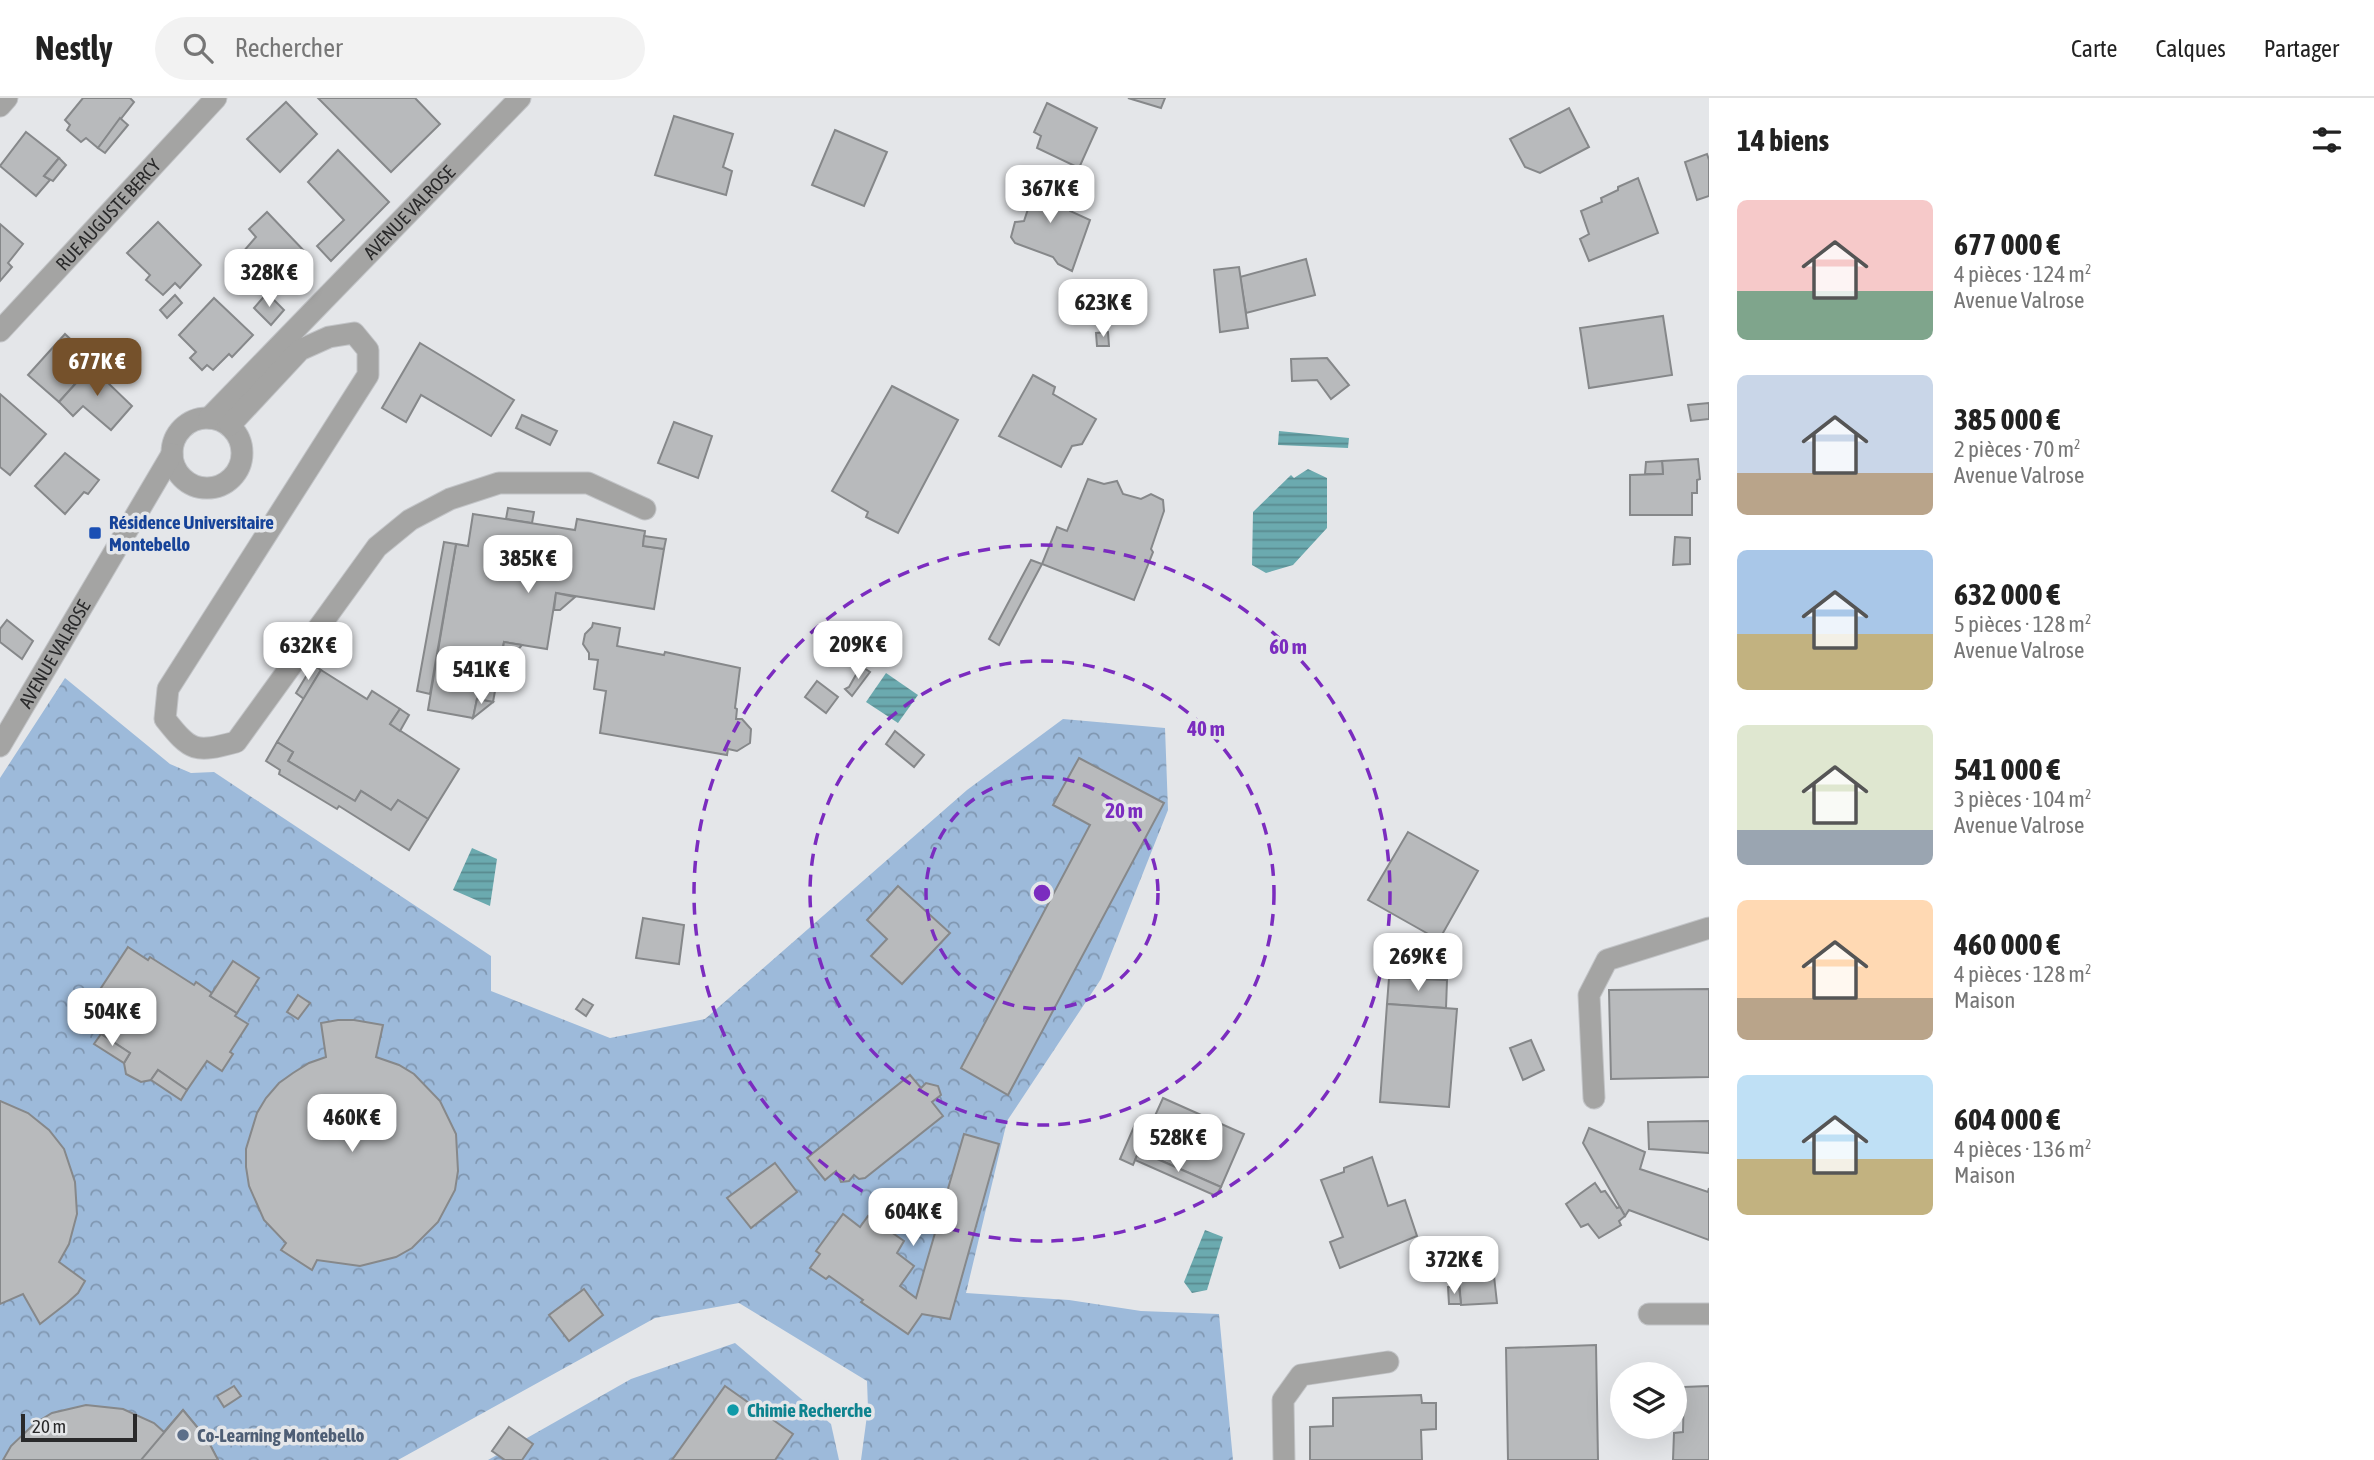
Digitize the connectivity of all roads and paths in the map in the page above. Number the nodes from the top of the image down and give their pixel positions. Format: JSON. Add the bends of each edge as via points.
{"nodes":[{"id":1,"x":7,"y":98,"type":"edge"},
{"id":2,"x":216,"y":98,"type":"edge"},
{"id":3,"x":520,"y":98,"type":"edge"},
{"id":4,"x":0,"y":106,"type":"edge"},
{"id":5,"x":0,"y":331,"type":"edge"},
{"id":6,"x":209,"y":418,"type":"junction"},
{"id":7,"x":230,"y":425,"type":"junction"},
{"id":8,"x":172,"y":454,"type":"junction"},
{"id":9,"x":645,"y":509,"type":"dead end"},
{"id":10,"x":0,"y":746,"type":"edge"},
{"id":11,"x":1709,"y":928,"type":"edge"},
{"id":12,"x":1594,"y":1098,"type":"dead end"},
{"id":13,"x":1649,"y":1314,"type":"dead end"},
{"id":14,"x":1709,"y":1314,"type":"edge"},
{"id":15,"x":1388,"y":1363,"type":"dead end"},
{"id":16,"x":1284,"y":1460,"type":"edge"}],
"edges":[{"from":1,"to":4,"type":"street"},
{"from":2,"to":5,"type":"street","name":"RUE AUGUSTE BERCY"},
{"from":3,"to":6,"type":"street","name":"AVENUE VALROSE"},
{"from":6,"to":7,"type":"street"},
{"from":6,"to":8,"type":"street","name":"AVENUE VALROSE","via":[[187,424],[173,443]]},
{"from":7,"to":8,"type":"street","via":[[238,434],[243,456],[234,476],[215,488],[202,488],[181,477]]},
{"from":7,"to":9,"type":"street","via":[[300,350],[329,337],[354,333],[368,351],[368,375],[168,689],[165,719],[184,744],[208,750],[236,742],[377,547],[410,520],[450,499],[499,483],[588,483]]},
{"from":8,"to":10,"type":"street","name":"AVENUE VALROSE"},
{"from":11,"to":12,"type":"street","via":[[1607,960],[1589,995]]},
{"from":13,"to":14,"type":"street"},
{"from":15,"to":16,"type":"street","via":[[1301,1375],[1283,1400]]}]}
